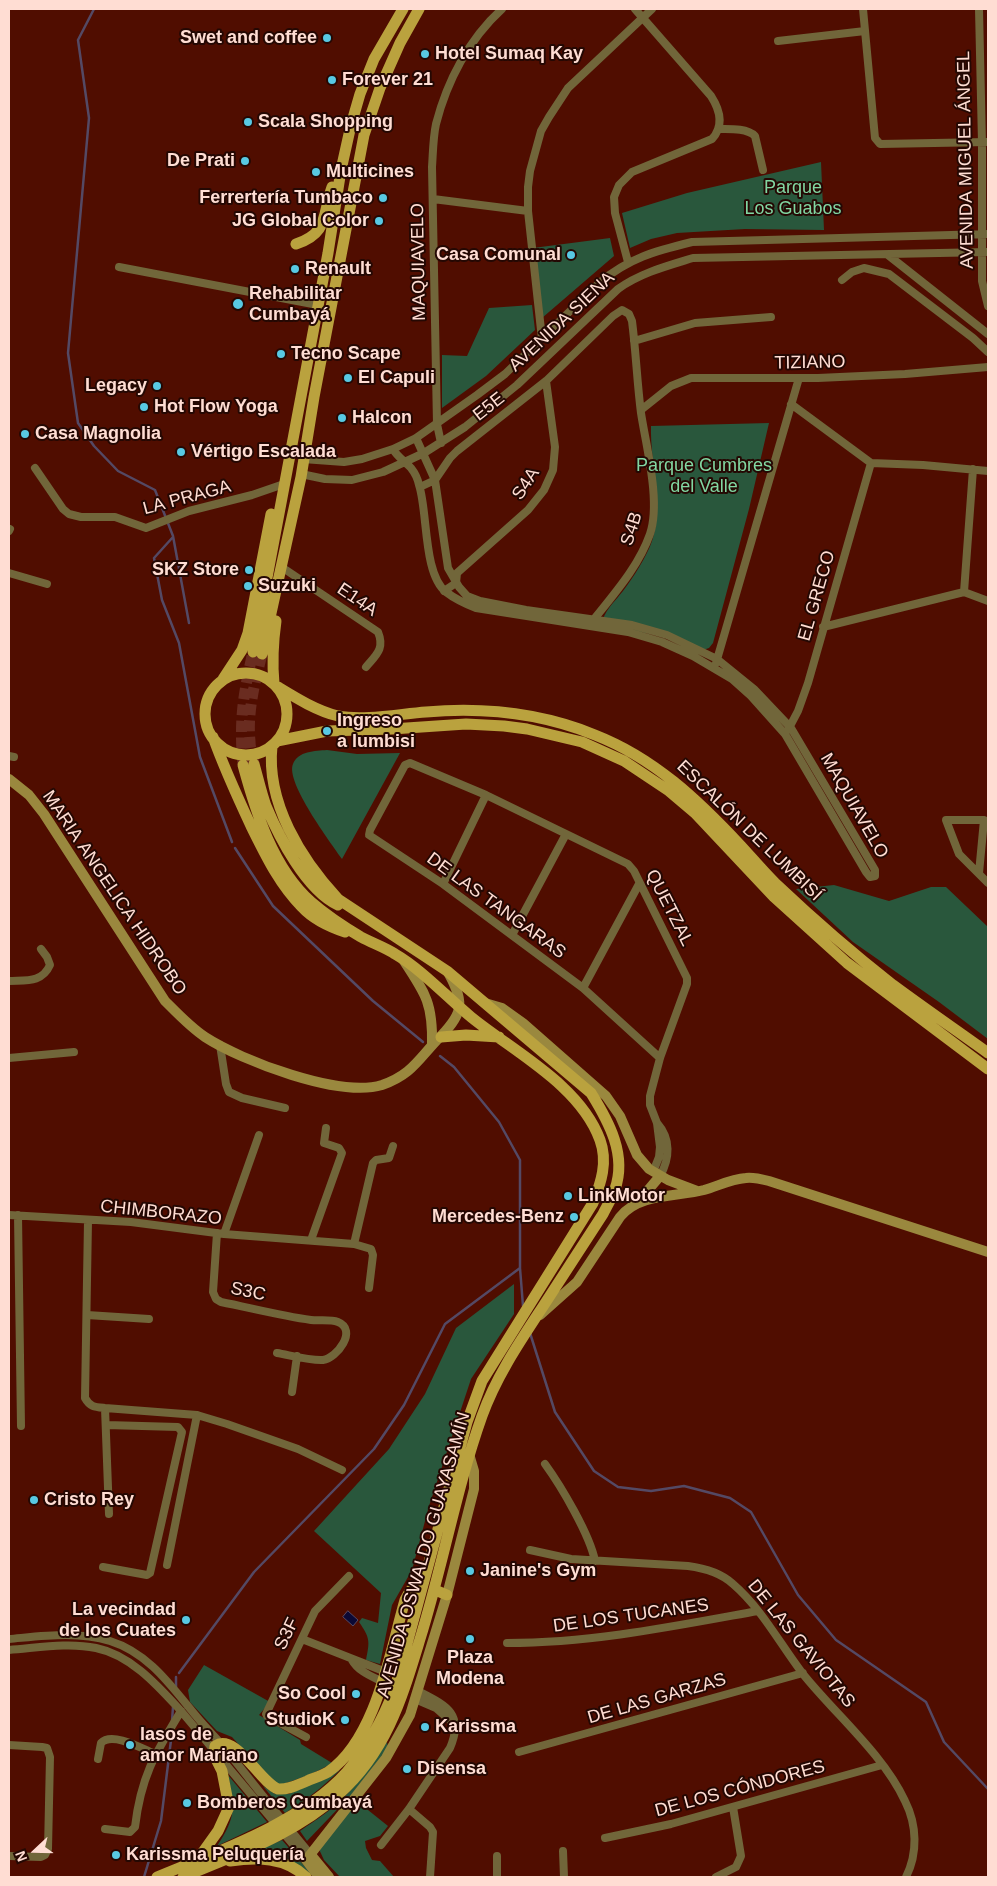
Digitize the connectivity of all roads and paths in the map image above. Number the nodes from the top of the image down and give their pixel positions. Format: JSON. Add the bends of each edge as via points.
{"nodes":[{"id":1,"x":403,"y":9,"type":"edge"},
{"id":2,"x":419,"y":9,"type":"edge"},
{"id":3,"x":502,"y":9,"type":"edge"},
{"id":4,"x":635,"y":9,"type":"edge"},
{"id":5,"x":652,"y":9,"type":"edge"},
{"id":6,"x":863,"y":9,"type":"edge"},
{"id":7,"x":978,"y":10,"type":"edge"},
{"id":8,"x":643,"y":18,"type":"junction"},
{"id":9,"x":865,"y":31,"type":"junction"},
{"id":10,"x":778,"y":40,"type":"dead end"},
{"id":11,"x":984,"y":51,"type":"edge"},
{"id":12,"x":719,"y":129,"type":"junction"},
{"id":13,"x":985,"y":142,"type":"edge"},
{"id":14,"x":341,"y":170,"type":"junction"},
{"id":15,"x":764,"y":170,"type":"dead end"},
{"id":16,"x":433,"y":199,"type":"junction"},
{"id":17,"x":528,"y":211,"type":"junction"},
{"id":18,"x":985,"y":234,"type":"edge"},
{"id":19,"x":296,"y":244,"type":"dead end"},
{"id":20,"x":985,"y":253,"type":"edge"},
{"id":21,"x":888,"y":256,"type":"junction"},
{"id":22,"x":628,"y":262,"type":"junction"},
{"id":23,"x":119,"y":267,"type":"dead end"},
{"id":24,"x":842,"y":280,"type":"dead end"},
{"id":25,"x":318,"y":305,"type":"junction"},
{"id":26,"x":988,"y":306,"type":"edge"},
{"id":27,"x":622,"y":310,"type":"joint"},
{"id":28,"x":771,"y":317,"type":"dead end"},
{"id":29,"x":988,"y":334,"type":"edge"},
{"id":30,"x":542,"y":338,"type":"junction"},
{"id":31,"x":634,"y":341,"type":"junction"},
{"id":32,"x":988,"y":352,"type":"edge"},
{"id":33,"x":988,"y":367,"type":"edge"},
{"id":34,"x":799,"y":378,"type":"junction"},
{"id":35,"x":546,"y":381,"type":"junction"},
{"id":36,"x":791,"y":404,"type":"junction"},
{"id":37,"x":641,"y":410,"type":"junction"},
{"id":38,"x":436,"y":424,"type":"junction"},
{"id":39,"x":416,"y":438,"type":"junction"},
{"id":40,"x":441,"y":443,"type":"junction"},
{"id":41,"x":393,"y":449,"type":"junction"},
{"id":42,"x":424,"y":453,"type":"junction"},
{"id":43,"x":289,"y":455,"type":"junction"},
{"id":44,"x":303,"y":459,"type":"junction"},
{"id":45,"x":405,"y":463,"type":"junction"},
{"id":46,"x":872,"y":463,"type":"junction"},
{"id":47,"x":35,"y":468,"type":"dead end"},
{"id":48,"x":973,"y":469,"type":"junction"},
{"id":49,"x":988,"y":471,"type":"edge"},
{"id":50,"x":301,"y":476,"type":"junction"},
{"id":51,"x":435,"y":480,"type":"junction"},
{"id":52,"x":280,"y":485,"type":"junction"},
{"id":53,"x":420,"y":487,"type":"junction"},
{"id":54,"x":286,"y":570,"type":"junction"},
{"id":55,"x":453,"y":572,"type":"junction"},
{"id":56,"x":9,"y":573,"type":"edge"},
{"id":57,"x":436,"y":577,"type":"junction"},
{"id":58,"x":456,"y":583,"type":"junction"},
{"id":59,"x":47,"y":584,"type":"dead end"},
{"id":60,"x":444,"y":591,"type":"junction"},
{"id":61,"x":964,"y":592,"type":"junction"},
{"id":62,"x":988,"y":601,"type":"edge"},
{"id":63,"x":591,"y":623,"type":"junction"},
{"id":64,"x":823,"y":627,"type":"junction"},
{"id":65,"x":717,"y":659,"type":"junction"},
{"id":66,"x":366,"y":667,"type":"dead end"},
{"id":67,"x":714,"y":668,"type":"junction"},
{"id":68,"x":221,"y":681,"type":"junction"},
{"id":69,"x":276,"y":685,"type":"junction"},
{"id":70,"x":788,"y":731,"type":"junction"},
{"id":71,"x":213,"y":737,"type":"junction"},
{"id":72,"x":275,"y":743,"type":"junction"},
{"id":73,"x":404,"y":765,"type":"joint"},
{"id":74,"x":9,"y":779,"type":"edge"},
{"id":75,"x":486,"y":795,"type":"junction"},
{"id":76,"x":566,"y":834,"type":"junction"},
{"id":77,"x":979,"y":873,"type":"junction"},
{"id":78,"x":988,"y":883,"type":"edge"},
{"id":79,"x":443,"y":884,"type":"junction"},
{"id":80,"x":640,"y":884,"type":"junction"},
{"id":81,"x":369,"y":920,"type":"junction"},
{"id":82,"x":512,"y":935,"type":"junction"},
{"id":83,"x":361,"y":937,"type":"junction"},
{"id":84,"x":41,"y":948,"type":"dead end"},
{"id":85,"x":404,"y":960,"type":"junction"},
{"id":86,"x":447,"y":971,"type":"junction"},
{"id":87,"x":9,"y":981,"type":"edge"},
{"id":88,"x":583,"y":988,"type":"junction"},
{"id":89,"x":481,"y":1002,"type":"junction"},
{"id":90,"x":461,"y":1008,"type":"junction"},
{"id":91,"x":499,"y":1037,"type":"junction"},
{"id":92,"x":434,"y":1043,"type":"junction"},
{"id":93,"x":220,"y":1045,"type":"junction"},
{"id":94,"x":74,"y":1052,"type":"dead end"},
{"id":95,"x":988,"y":1053,"type":"edge"},
{"id":96,"x":9,"y":1058,"type":"edge"},
{"id":97,"x":660,"y":1058,"type":"junction"},
{"id":98,"x":988,"y":1069,"type":"edge"},
{"id":99,"x":285,"y":1108,"type":"dead end"},
{"id":100,"x":326,"y":1128,"type":"dead end"},
{"id":101,"x":259,"y":1135,"type":"dead end"},
{"id":102,"x":393,"y":1146,"type":"dead end"},
{"id":103,"x":656,"y":1174,"type":"junction"},
{"id":104,"x":698,"y":1191,"type":"junction"},
{"id":105,"x":635,"y":1204,"type":"junction"},
{"id":106,"x":9,"y":1215,"type":"edge"},
{"id":107,"x":18,"y":1216,"type":"junction"},
{"id":108,"x":88,"y":1221,"type":"junction"},
{"id":109,"x":221,"y":1234,"type":"junction"},
{"id":110,"x":311,"y":1240,"type":"junction"},
{"id":111,"x":354,"y":1244,"type":"junction"},
{"id":112,"x":988,"y":1252,"type":"edge"},
{"id":113,"x":369,"y":1288,"type":"dead end"},
{"id":114,"x":87,"y":1315,"type":"junction"},
{"id":115,"x":148,"y":1319,"type":"dead end"},
{"id":116,"x":529,"y":1321,"type":"junction"},
{"id":117,"x":277,"y":1353,"type":"dead end"},
{"id":118,"x":297,"y":1356,"type":"junction"},
{"id":119,"x":292,"y":1392,"type":"dead end"},
{"id":120,"x":105,"y":1408,"type":"junction"},
{"id":121,"x":196,"y":1415,"type":"junction"},
{"id":122,"x":106,"y":1425,"type":"junction"},
{"id":123,"x":21,"y":1426,"type":"dead end"},
{"id":124,"x":469,"y":1454,"type":"junction"},
{"id":125,"x":545,"y":1464,"type":"dead end"},
{"id":126,"x":342,"y":1470,"type":"dead end"},
{"id":127,"x":109,"y":1514,"type":"dead end"},
{"id":128,"x":530,"y":1550,"type":"dead end"},
{"id":129,"x":595,"y":1561,"type":"junction"},
{"id":130,"x":167,"y":1565,"type":"dead end"},
{"id":131,"x":103,"y":1567,"type":"dead end"},
{"id":132,"x":427,"y":1572,"type":"junction"},
{"id":133,"x":349,"y":1576,"type":"dead end"},
{"id":134,"x":435,"y":1590,"type":"junction"},
{"id":135,"x":447,"y":1595,"type":"junction"},
{"id":136,"x":758,"y":1611,"type":"junction"},
{"id":137,"x":9,"y":1639,"type":"edge"},
{"id":138,"x":302,"y":1639,"type":"junction"},
{"id":139,"x":508,"y":1643,"type":"dead end"},
{"id":140,"x":9,"y":1650,"type":"edge"},
{"id":141,"x":803,"y":1673,"type":"junction"},
{"id":142,"x":384,"y":1677,"type":"junction"},
{"id":143,"x":417,"y":1695,"type":"junction"},
{"id":144,"x":181,"y":1711,"type":"junction"},
{"id":145,"x":306,"y":1737,"type":"dead end"},
{"id":146,"x":9,"y":1745,"type":"edge"},
{"id":147,"x":217,"y":1746,"type":"junction"},
{"id":148,"x":519,"y":1752,"type":"dead end"},
{"id":149,"x":155,"y":1754,"type":"junction"},
{"id":150,"x":98,"y":1759,"type":"dead end"},
{"id":151,"x":882,"y":1765,"type":"junction"},
{"id":152,"x":733,"y":1807,"type":"junction"},
{"id":153,"x":409,"y":1808,"type":"junction"},
{"id":154,"x":105,"y":1829,"type":"dead end"},
{"id":155,"x":605,"y":1838,"type":"dead end"},
{"id":156,"x":381,"y":1845,"type":"dead end"},
{"id":157,"x":564,"y":1851,"type":"dead end"},
{"id":158,"x":9,"y":1856,"type":"edge"},
{"id":159,"x":497,"y":1856,"type":"dead end"},
{"id":160,"x":309,"y":1858,"type":"junction"},
{"id":161,"x":198,"y":1860,"type":"junction"},
{"id":162,"x":213,"y":1864,"type":"junction"},
{"id":163,"x":157,"y":1877,"type":"edge"},
{"id":164,"x":183,"y":1877,"type":"edge"},
{"id":165,"x":306,"y":1877,"type":"edge"},
{"id":166,"x":319,"y":1877,"type":"edge"},
{"id":167,"x":329,"y":1877,"type":"edge"},
{"id":168,"x":430,"y":1877,"type":"edge"},
{"id":169,"x":497,"y":1877,"type":"edge"},
{"id":170,"x":564,"y":1877,"type":"edge"},
{"id":171,"x":716,"y":1877,"type":"edge"},
{"id":172,"x":906,"y":1877,"type":"edge"}],
"edges":[{"from":1,"to":14,"type":"main road","via":[[364,82]]},
{"from":2,"to":44,"type":"main road","via":[[400,42],[364,135]]},
{"from":3,"to":16,"type":"street","name":"MAQUIAVELO","via":[[474,40],[454,73],[436,125]]},
{"from":4,"to":8,"type":"street"},
{"from":5,"to":8,"type":"street"},
{"from":6,"to":9,"type":"street"},
{"from":7,"to":11,"type":"street","name":"AVENIDA MIGUEL ÁNGEL"},
{"from":8,"to":12,"type":"street","via":[[711,96],[719,112]]},
{"from":8,"to":17,"type":"street","via":[[568,88],[548,117],[530,170]]},
{"from":9,"to":10,"type":"street"},
{"from":9,"to":13,"type":"street","via":[[874,138],[877,142]]},
{"from":11,"to":13,"type":"street","name":"AVENIDA MIGUEL ÁNGEL"},
{"from":12,"to":15,"type":"street","via":[[752,133]]},
{"from":12,"to":22,"type":"street","via":[[712,139],[632,172],[619,185],[614,197],[615,213]]},
{"from":13,"to":18,"type":"street","name":"AVENIDA MIGUEL ÁNGEL"},
{"from":14,"to":19,"type":"main road","via":[[331,190],[322,225],[308,240]]},
{"from":14,"to":25,"type":"main road"},
{"from":16,"to":17,"type":"street"},
{"from":16,"to":38,"type":"street","name":"MAQUIAVELO"},
{"from":17,"to":30,"type":"street"},
{"from":18,"to":20,"type":"street","name":"AVENIDA MIGUEL ÁNGEL"},
{"from":18,"to":22,"type":"street","name":"AVENIDA SIENA","via":[[692,242],[655,250]]},
{"from":20,"to":21,"type":"street","name":"AVENIDA SIENA"},
{"from":20,"to":26,"type":"street","name":"AVENIDA MIGUEL ÁNGEL","via":[[982,281]]},
{"from":21,"to":29,"type":"street"},
{"from":21,"to":40,"type":"street","name":"AVENIDA SIENA","via":[[693,258],[640,275],[607,297],[517,385]]},
{"from":22,"to":30,"type":"street","name":"AVENIDA SIENA","via":[[599,283]]},
{"from":23,"to":25,"type":"street"},
{"from":24,"to":32,"type":"street","via":[[862,268],[889,274]]},
{"from":25,"to":43,"type":"main road"},
{"from":27,"to":31,"type":"street","name":"S4B","via":[[629,314]]},
{"from":27,"to":35,"type":"street","name":"E5E"},
{"from":28,"to":31,"type":"street","via":[[695,323]]},
{"from":30,"to":38,"type":"street","name":"AVENIDA SIENA","via":[[493,384]]},
{"from":31,"to":37,"type":"street","name":"S4B"},
{"from":33,"to":34,"type":"street","name":"TIZIANO"},
{"from":34,"to":36,"type":"street"},
{"from":34,"to":37,"type":"street","name":"TIZIANO","via":[[691,378],[671,386]]},
{"from":35,"to":51,"type":"street","name":"E5E","via":[[457,451]]},
{"from":35,"to":55,"type":"street","name":"S4A","via":[[555,447],[553,470],[544,490],[528,510]]},
{"from":36,"to":46,"type":"street"},
{"from":36,"to":65,"type":"street"},
{"from":37,"to":63,"type":"street","name":"S4B","via":[[654,496],[654,518],[634,566]]},
{"from":38,"to":39,"type":"street","name":"AVENIDA SIENA"},
{"from":38,"to":40,"type":"street","name":"MAQUIAVELO"},
{"from":39,"to":41,"type":"street","name":"AVENIDA SIENA"},
{"from":39,"to":42,"type":"street"},
{"from":40,"to":42,"type":"street","name":"AVENIDA SIENA"},
{"from":41,"to":44,"type":"street","name":"AVENIDA SIENA","via":[[362,460]]},
{"from":41,"to":45,"type":"street","name":"MAQUIAVELO"},
{"from":42,"to":45,"type":"street","name":"AVENIDA SIENA"},
{"from":42,"to":51,"type":"street"},
{"from":43,"to":50,"type":"main road","via":[[258,653]]},
{"from":43,"to":52,"type":"main road"},
{"from":44,"to":50,"type":"main road"},
{"from":45,"to":50,"type":"street","name":"AVENIDA SIENA","via":[[352,480]]},
{"from":45,"to":53,"type":"street","name":"MAQUIAVELO","via":[[413,471]]},
{"from":46,"to":48,"type":"street"},
{"from":46,"to":64,"type":"street","name":"EL GRECO"},
{"from":47,"to":52,"type":"street","name":"LA PRAGA","via":[[69,514],[115,516],[146,528],[184,513]]},
{"from":48,"to":49,"type":"street"},
{"from":48,"to":61,"type":"street"},
{"from":50,"to":54,"type":"main road"},
{"from":51,"to":53,"type":"street"},
{"from":51,"to":55,"type":"street"},
{"from":52,"to":68,"type":"main road","via":[[269,521],[248,633],[242,650]]},
{"from":53,"to":57,"type":"street","name":"MAQUIAVELO"},
{"from":54,"to":66,"type":"street","name":"E14A","via":[[378,632],[381,646]]},
{"from":54,"to":69,"type":"main road","via":[[273,638],[272,663]]},
{"from":55,"to":57,"type":"street","name":"S4A"},
{"from":55,"to":58,"type":"street"},
{"from":56,"to":59,"type":"street"},
{"from":57,"to":60,"type":"street","name":"MAQUIAVELO"},
{"from":58,"to":60,"type":"street"},
{"from":58,"to":63,"type":"street","name":"MAQUIAVELO","via":[[467,596],[480,601]]},
{"from":60,"to":63,"type":"street","name":"MAQUIAVELO","via":[[476,608]]},
{"from":61,"to":62,"type":"street"},
{"from":61,"to":64,"type":"street"},
{"from":63,"to":65,"type":"street","name":"MAQUIAVELO","via":[[632,625],[667,635]]},
{"from":63,"to":67,"type":"street","name":"MAQUIAVELO","via":[[662,642]]},
{"from":64,"to":70,"type":"street","name":"EL GRECO","via":[[808,683]]},
{"from":65,"to":67,"type":"street"},
{"from":65,"to":70,"type":"street","name":"MAQUIAVELO","via":[[754,689]]},
{"from":67,"to":70,"type":"street","name":"MAQUIAVELO","via":[[751,696]]},
{"from":68,"to":69,"type":"main road","via":[[231,675],[248,673],[265,677]]},
{"from":68,"to":71,"type":"main road","via":[[214,688],[206,707],[208,728]]},
{"from":69,"to":72,"type":"main road","via":[[284,697],[287,720]]},
{"from":69,"to":95,"type":"main road","name":"ESCALÓN DE LUMBISÍ","via":[[313,707],[340,716],[464,709],[504,712],[570,725],[624,747],[686,790],[774,882],[854,953]]},
{"from":70,"to":70,"type":"street","name":"MAQUIAVELO","via":[[866,872],[874,876],[875,870]]},
{"from":71,"to":72,"type":"main road","via":[[222,747],[247,755]]},
{"from":71,"to":83,"type":"main road","name":"AVENIDA OSWALDO GUAYASAMÍN","via":[[226,774],[265,855],[284,886],[303,909],[329,927]]},
{"from":72,"to":81,"type":"main road","name":"AVENIDA OSWALDO GUAYASAMÍN","via":[[270,763],[274,789],[303,853],[338,899]]},
{"from":72,"to":98,"type":"main road","name":"ESCALÓN DE LUMBISÍ","via":[[327,731],[466,724],[527,728],[582,742],[624,761],[695,813],[774,897],[846,963]]},
{"from":73,"to":75,"type":"street","name":"QUETZAL","via":[[410,763]]},
{"from":73,"to":79,"type":"street","name":"DE LAS TANGARAS","via":[[369,835]]},
{"from":74,"to":93,"type":"street","name":"MARIA ANGELICA HIDROBO","via":[[29,795],[44,814],[165,1002],[187,1024]]},
{"from":75,"to":76,"type":"street","name":"QUETZAL"},
{"from":75,"to":79,"type":"street"},
{"from":76,"to":80,"type":"street","name":"QUETZAL","via":[[628,864]]},
{"from":76,"to":82,"type":"street"},
{"from":77,"to":77,"type":"street","via":[[984,820],[946,820],[959,854]]},
{"from":77,"to":78,"type":"street"},
{"from":79,"to":82,"type":"street","name":"DE LAS TANGARAS"},
{"from":80,"to":88,"type":"street"},
{"from":80,"to":97,"type":"street","name":"QUETZAL","via":[[687,978]]},
{"from":81,"to":83,"type":"main road","name":"AVENIDA OSWALDO GUAYASAMÍN","via":[[331,902],[304,873],[281,837],[249,765],[256,811],[292,880],[311,902]]},
{"from":81,"to":86,"type":"main road","name":"AVENIDA OSWALDO GUAYASAMÍN"},
{"from":82,"to":88,"type":"street","name":"DE LAS TANGARAS"},
{"from":83,"to":85,"type":"main road","name":"AVENIDA OSWALDO GUAYASAMÍN"},
{"from":84,"to":87,"type":"street","via":[[50,965],[46,974],[36,979]]},
{"from":85,"to":90,"type":"main road","name":"AVENIDA OSWALDO GUAYASAMÍN"},
{"from":85,"to":92,"type":"street","via":[[424,991],[430,1008]]},
{"from":86,"to":89,"type":"main road","name":"AVENIDA OSWALDO GUAYASAMÍN"},
{"from":86,"to":90,"type":"street","via":[[458,990]]},
{"from":88,"to":97,"type":"street","name":"DE LAS TANGARAS"},
{"from":89,"to":103,"type":"street","via":[[511,1014],[606,1096],[620,1116],[637,1155]]},
{"from":89,"to":116,"type":"main road","name":"AVENIDA OSWALDO GUAYASAMÍN","via":[[591,1094],[606,1117],[618,1154],[615,1189],[603,1214]]},
{"from":90,"to":91,"type":"main road","name":"AVENIDA OSWALDO GUAYASAMÍN"},
{"from":90,"to":92,"type":"street","name":"MARIA ANGELICA HIDROBO"},
{"from":91,"to":92,"type":"main road","via":[[466,1035]]},
{"from":91,"to":116,"type":"main road","name":"AVENIDA OSWALDO GUAYASAMÍN","via":[[579,1104],[591,1119],[601,1142],[604,1160],[593,1203],[528,1308]]},
{"from":92,"to":93,"type":"street","name":"MARIA ANGELICA HIDROBO","via":[[410,1071],[369,1088],[333,1085],[260,1064]]},
{"from":93,"to":99,"type":"street","via":[[229,1092]]},
{"from":94,"to":96,"type":"street"},
{"from":97,"to":103,"type":"street","name":"QUETZAL","via":[[650,1105],[656,1124],[664,1131],[667,1161]]},
{"from":100,"to":110,"type":"street","via":[[324,1143],[339,1148],[342,1153]]},
{"from":101,"to":109,"type":"street","name":"S3C"},
{"from":102,"to":111,"type":"street","via":[[389,1158],[373,1163]]},
{"from":103,"to":104,"type":"street"},
{"from":103,"to":105,"type":"street","via":[[649,1191]]},
{"from":104,"to":105,"type":"street"},
{"from":104,"to":112,"type":"street","via":[[741,1179],[769,1181]]},
{"from":105,"to":116,"type":"street","via":[[620,1217],[577,1282]]},
{"from":106,"to":107,"type":"street","name":"CHIMBORAZO"},
{"from":107,"to":108,"type":"street","name":"CHIMBORAZO"},
{"from":107,"to":123,"type":"street"},
{"from":108,"to":109,"type":"street","name":"CHIMBORAZO","via":[[130,1222]]},
{"from":108,"to":114,"type":"street"},
{"from":109,"to":110,"type":"street","name":"CHIMBORAZO"},
{"from":109,"to":118,"type":"street","name":"S3C","via":[[213,1292],[216,1299],[312,1320],[336,1321],[343,1325],[344,1343],[330,1357],[322,1360]]},
{"from":110,"to":111,"type":"street","name":"CHIMBORAZO"},
{"from":111,"to":113,"type":"street","via":[[371,1249]]},
{"from":114,"to":115,"type":"street"},
{"from":114,"to":120,"type":"street","via":[[85,1398],[89,1404]]},
{"from":116,"to":124,"type":"main road","name":"AVENIDA OSWALDO GUAYASAMÍN","via":[[525,1334],[501,1373]]},
{"from":116,"to":132,"type":"main road","name":"AVENIDA OSWALDO GUAYASAMÍN","via":[[482,1381],[467,1422]]},
{"from":117,"to":118,"type":"street"},
{"from":118,"to":119,"type":"street"},
{"from":120,"to":121,"type":"street"},
{"from":120,"to":122,"type":"street"},
{"from":121,"to":126,"type":"street","via":[[298,1449]]},
{"from":121,"to":130,"type":"street"},
{"from":122,"to":127,"type":"street"},
{"from":122,"to":131,"type":"street","via":[[178,1427],[182,1432],[150,1573]]},
{"from":124,"to":134,"type":"main road","name":"AVENIDA OSWALDO GUAYASAMÍN"},
{"from":124,"to":135,"type":"street","via":[[474,1489]]},
{"from":125,"to":129,"type":"street","via":[[589,1542]]},
{"from":128,"to":129,"type":"street","name":"DE LAS GAVIOTAS"},
{"from":129,"to":136,"type":"street","name":"DE LAS GAVIOTAS","via":[[705,1568],[732,1583]]},
{"from":132,"to":142,"type":"main road","via":[[405,1600]]},
{"from":132,"to":161,"type":"main road","name":"AVENIDA OSWALDO GUAYASAMÍN","via":[[395,1688],[387,1710],[363,1751],[331,1787],[304,1808]]},
{"from":133,"to":138,"type":"street","name":"S3F","via":[[317,1609]]},
{"from":134,"to":135,"type":"main road"},
{"from":134,"to":162,"type":"main road","name":"AVENIDA OSWALDO GUAYASAMÍN","via":[[395,1716],[384,1740],[356,1778],[339,1795],[298,1825]]},
{"from":135,"to":143,"type":"street"},
{"from":136,"to":139,"type":"street","name":"DE LOS TUCANES","via":[[623,1635],[547,1643]]},
{"from":136,"to":141,"type":"street","name":"DE LAS GAVIOTAS"},
{"from":137,"to":147,"type":"street","via":[[89,1636],[123,1646],[145,1659],[162,1675]]},
{"from":138,"to":142,"type":"street","via":[[360,1661]]},
{"from":138,"to":145,"type":"street","name":"S3F","via":[[266,1715]]},
{"from":140,"to":144,"type":"street","via":[[80,1646],[112,1653],[144,1675]]},
{"from":141,"to":148,"type":"street","name":"DE LAS GARZAS"},
{"from":141,"to":151,"type":"street","name":"DE LAS GAVIOTAS"},
{"from":142,"to":147,"type":"main road","via":[[362,1730],[347,1753],[327,1772],[294,1786],[274,1788],[236,1748]]},
{"from":143,"to":153,"type":"street","via":[[449,1708],[454,1716],[454,1739]]},
{"from":143,"to":160,"type":"street","via":[[386,1758]]},
{"from":144,"to":147,"type":"street"},
{"from":144,"to":149,"type":"street"},
{"from":146,"to":158,"type":"street","via":[[47,1748],[50,1757],[48,1849],[41,1857]]},
{"from":147,"to":160,"type":"street"},
{"from":147,"to":161,"type":"main road","via":[[214,1754],[222,1771],[229,1807],[218,1832]]},
{"from":149,"to":150,"type":"street","via":[[122,1740],[109,1739],[101,1743]]},
{"from":149,"to":154,"type":"street","via":[[140,1792],[135,1827],[130,1832]]},
{"from":151,"to":152,"type":"street","name":"DE LOS CÓNDORES"},
{"from":151,"to":172,"type":"street","name":"DE LAS GAVIOTAS","via":[[906,1802],[912,1821],[914,1852]]},
{"from":152,"to":155,"type":"street","name":"DE LOS CÓNDORES"},
{"from":152,"to":171,"type":"street","via":[[741,1856],[736,1867]]},
{"from":153,"to":156,"type":"street"},
{"from":153,"to":168,"type":"street","via":[[433,1832]]},
{"from":157,"to":170,"type":"street"},
{"from":159,"to":169,"type":"street"},
{"from":160,"to":166,"type":"street"},
{"from":160,"to":167,"type":"street"},
{"from":161,"to":163,"type":"main road","name":"AVENIDA OSWALDO GUAYASAMÍN"},
{"from":162,"to":164,"type":"main road","name":"AVENIDA OSWALDO GUAYASAMÍN"},
{"from":162,"to":165,"type":"main road","via":[[258,1858],[279,1861]]}]}
